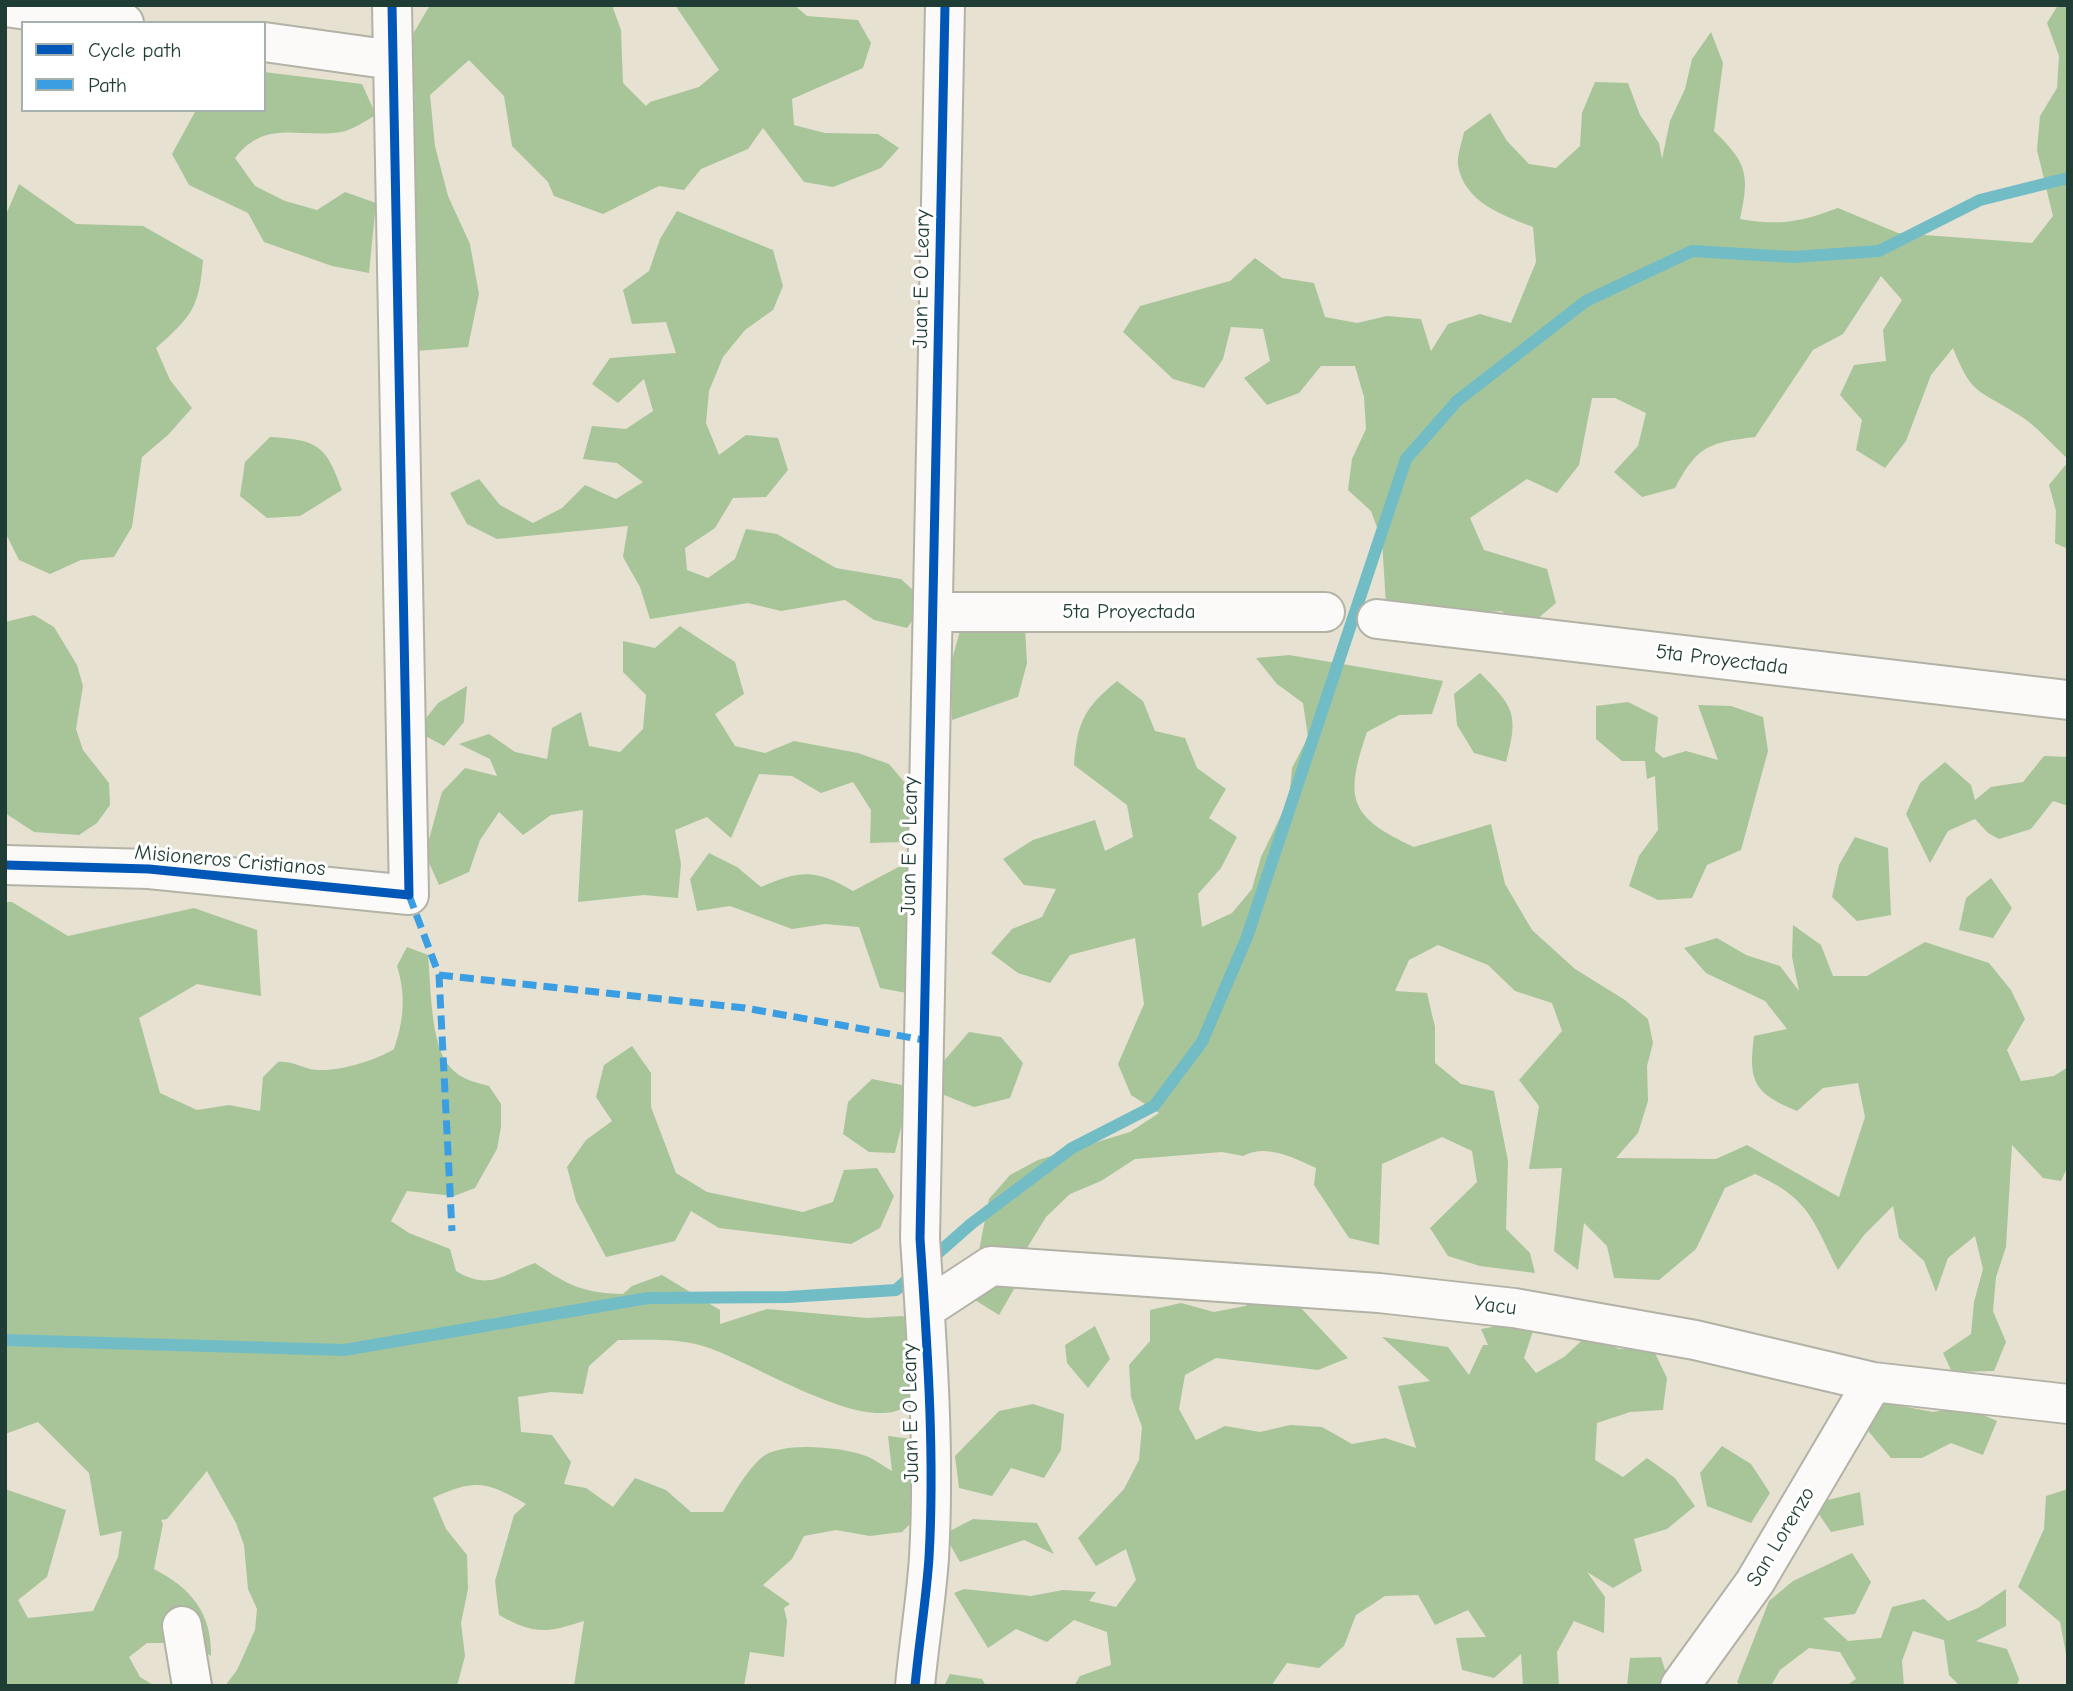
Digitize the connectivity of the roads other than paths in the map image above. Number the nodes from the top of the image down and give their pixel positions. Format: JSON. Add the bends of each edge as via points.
{"nodes":[{"id":1,"x":392,"y":5,"type":"edge"},
{"id":2,"x":945,"y":5,"type":"edge"},
{"id":3,"x":5,"y":7,"type":"edge"},
{"id":4,"x":109,"y":21,"type":"edge"},
{"id":5,"x":266,"y":42,"type":"edge"},
{"id":6,"x":393,"y":60,"type":"junction"},
{"id":7,"x":933,"y":612,"type":"junction"},
{"id":8,"x":1325,"y":612,"type":"dead end"},
{"id":9,"x":1377,"y":619,"type":"dead end"},
{"id":10,"x":2068,"y":700,"type":"edge"},
{"id":11,"x":5,"y":865,"type":"edge"},
{"id":12,"x":925,"y":1299,"type":"junction"},
{"id":13,"x":1873,"y":1382,"type":"junction"},
{"id":14,"x":2068,"y":1404,"type":"edge"},
{"id":15,"x":182,"y":1626,"type":"dead end"},
{"id":16,"x":192,"y":1686,"type":"edge"},
{"id":17,"x":915,"y":1686,"type":"edge"},
{"id":18,"x":1680,"y":1686,"type":"edge"}],
"edges":[{"from":1,"to":6,"type":"street"},
{"from":2,"to":7,"type":"street","name":"Juan E O Leary"},
{"from":3,"to":4,"type":"street"},
{"from":5,"to":6,"type":"street"},
{"from":6,"to":11,"type":"street","name":"Misioneros Cristianos","via":[[409,895],[149,869]]},
{"from":7,"to":8,"type":"street","name":"5ta Proyectada"},
{"from":7,"to":12,"type":"street","name":"Juan E O Leary","via":[[920,1237]]},
{"from":9,"to":10,"type":"street","name":"5ta Proyectada"},
{"from":12,"to":13,"type":"street","name":"Yacu","via":[[991,1266],[1379,1293],[1514,1308],[1669,1335]]},
{"from":12,"to":17,"type":"street","name":"Juan E O Leary","via":[[929,1559]]},
{"from":13,"to":14,"type":"street","name":"Yacu"},
{"from":13,"to":18,"type":"street","name":"San Lorenzo","via":[[1755,1582]]},
{"from":15,"to":16,"type":"street"}]}
